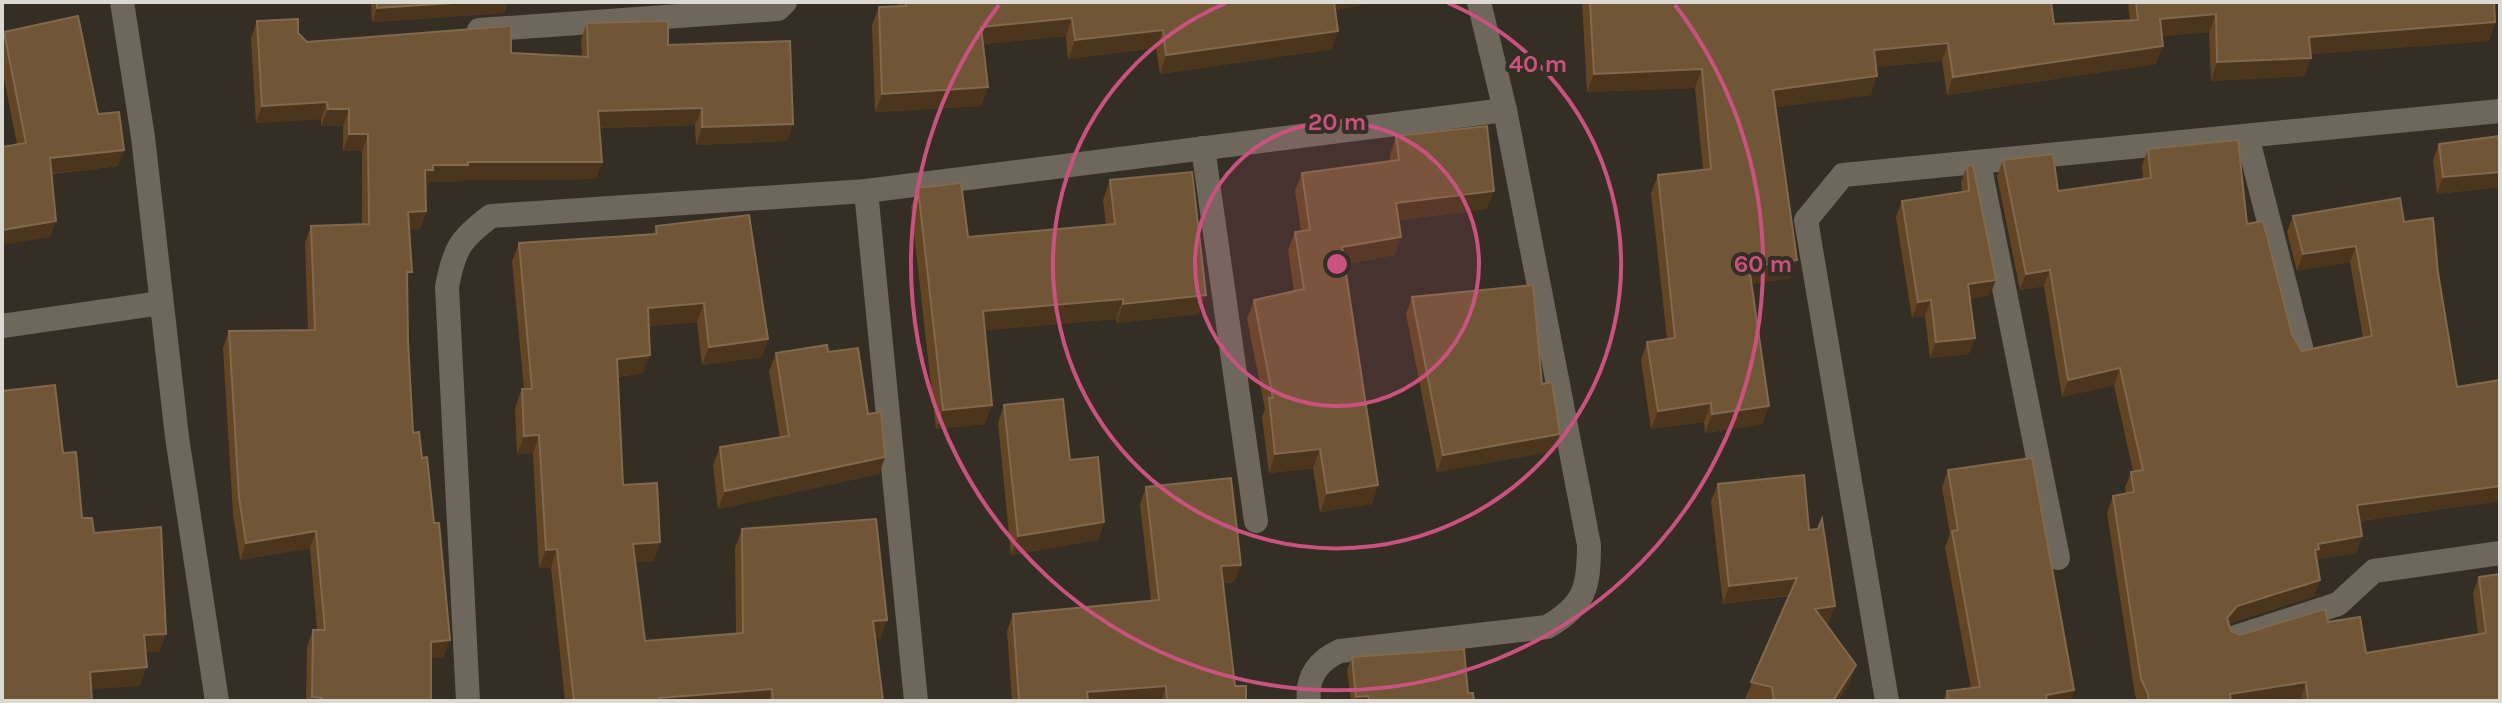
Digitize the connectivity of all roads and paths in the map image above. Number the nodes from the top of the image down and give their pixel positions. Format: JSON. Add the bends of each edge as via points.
{"nodes":[{"id":1,"x":122,"y":2,"type":"edge"},
{"id":2,"x":785,"y":2,"type":"edge"},
{"id":3,"x":1479,"y":2,"type":"edge"},
{"id":4,"x":462,"y":31,"type":"edge"},
{"id":5,"x":1505,"y":110,"type":"junction"},
{"id":6,"x":2500,"y":111,"type":"edge"},
{"id":7,"x":2247,"y":136,"type":"junction"},
{"id":8,"x":1203,"y":148,"type":"junction"},
{"id":9,"x":1979,"y":163,"type":"junction"},
{"id":10,"x":866,"y":191,"type":"junction"},
{"id":11,"x":161,"y":303,"type":"junction"},
{"id":12,"x":2,"y":326,"type":"edge"},
{"id":13,"x":2301,"y":347,"type":"edge"},
{"id":14,"x":1256,"y":521,"type":"dead end"},
{"id":15,"x":2500,"y":553,"type":"edge"},
{"id":16,"x":2058,"y":558,"type":"dead end"},
{"id":17,"x":2236,"y":637,"type":"edge"},
{"id":18,"x":217,"y":701,"type":"edge"},
{"id":19,"x":468,"y":701,"type":"edge"},
{"id":20,"x":916,"y":701,"type":"edge"},
{"id":21,"x":1309,"y":701,"type":"edge"},
{"id":22,"x":1887,"y":701,"type":"edge"}],
"edges":[{"from":1,"to":11,"type":"street"},
{"from":2,"to":4,"type":"street","via":[[778,9]]},
{"from":3,"to":5,"type":"street"},
{"from":5,"to":8,"type":"street"},
{"from":5,"to":21,"type":"street","via":[[1589,545],[1584,595],[1570,614],[1547,627],[1340,651],[1318,663]]},
{"from":6,"to":7,"type":"street"},
{"from":7,"to":9,"type":"street"},
{"from":7,"to":13,"type":"street"},
{"from":8,"to":10,"type":"street"},
{"from":8,"to":14,"type":"street"},
{"from":9,"to":16,"type":"street"},
{"from":9,"to":22,"type":"street","via":[[1843,175],[1806,220]]},
{"from":10,"to":19,"type":"street","via":[[491,216],[469,232],[453,254],[447,287]]},
{"from":10,"to":20,"type":"street"},
{"from":11,"to":12,"type":"street"},
{"from":11,"to":18,"type":"street"},
{"from":15,"to":17,"type":"street","via":[[2374,571],[2338,604]]}]}
